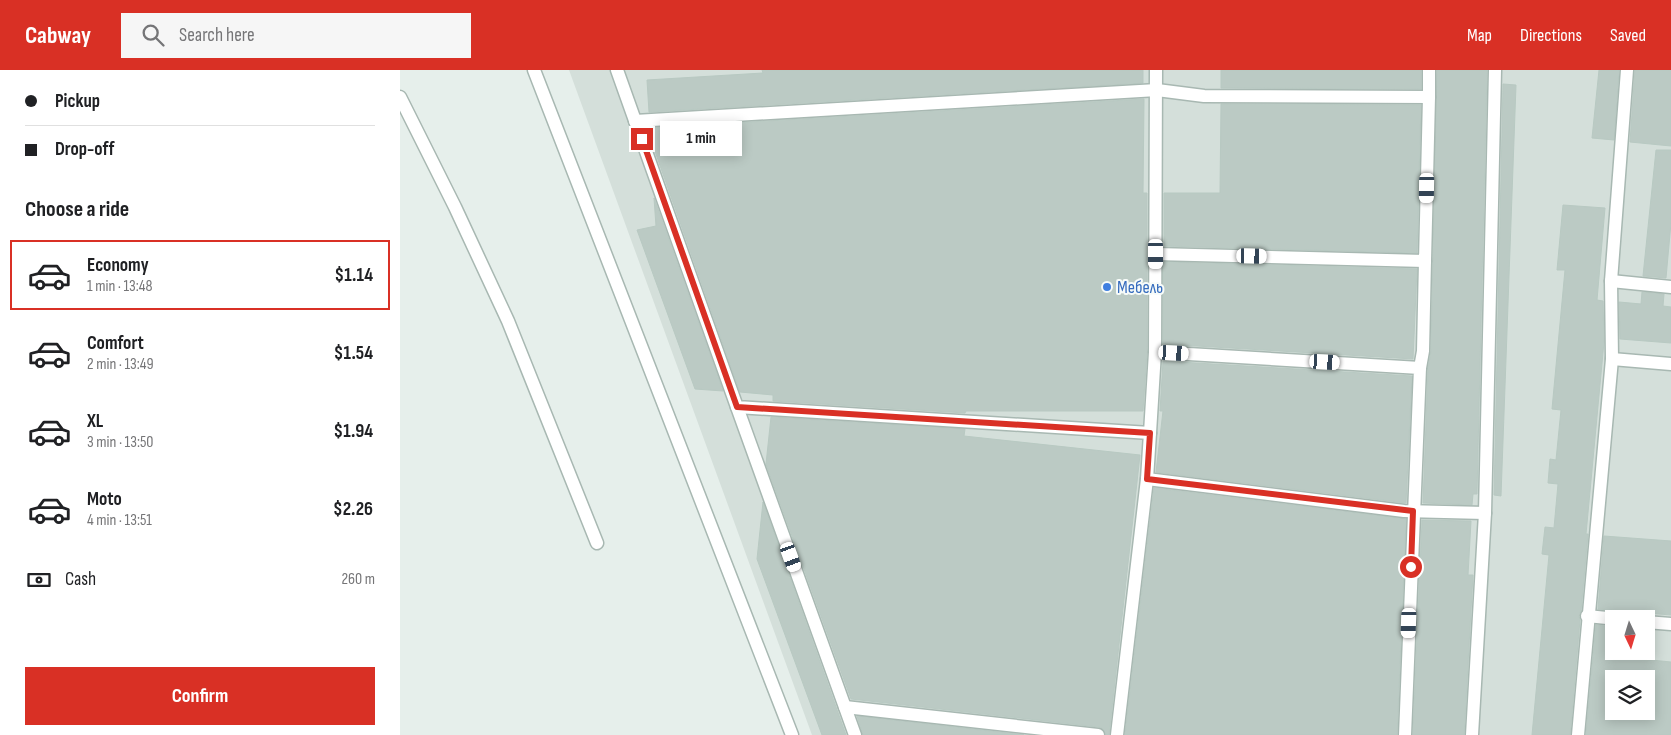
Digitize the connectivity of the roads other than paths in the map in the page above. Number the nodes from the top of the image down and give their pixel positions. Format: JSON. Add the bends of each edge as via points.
{"nodes":[{"id":1,"x":534,"y":70,"type":"edge"},
{"id":2,"x":617,"y":70,"type":"edge"},
{"id":3,"x":1156,"y":70,"type":"edge"},
{"id":4,"x":1429,"y":70,"type":"edge"},
{"id":5,"x":1495,"y":70,"type":"edge"},
{"id":6,"x":1627,"y":70,"type":"edge"},
{"id":7,"x":1157,"y":90,"type":"junction"},
{"id":8,"x":400,"y":97,"type":"edge"},
{"id":9,"x":1429,"y":97,"type":"junction"},
{"id":10,"x":635,"y":121,"type":"junction"},
{"id":11,"x":1156,"y":254,"type":"junction"},
{"id":12,"x":1425,"y":261,"type":"junction"},
{"id":13,"x":1611,"y":281,"type":"junction"},
{"id":14,"x":1671,"y":287,"type":"edge"},
{"id":15,"x":1155,"y":352,"type":"junction"},
{"id":16,"x":1612,"y":360,"type":"junction"},
{"id":17,"x":1671,"y":364,"type":"edge"},
{"id":18,"x":1420,"y":368,"type":"junction"},
{"id":19,"x":737,"y":407,"type":"junction"},
{"id":20,"x":1150,"y":433,"type":"junction"},
{"id":21,"x":1147,"y":479,"type":"junction"},
{"id":22,"x":1413,"y":511,"type":"junction"},
{"id":23,"x":1485,"y":513,"type":"junction"},
{"id":24,"x":598,"y":543,"type":"dead end"},
{"id":25,"x":1588,"y":616,"type":"junction"},
{"id":26,"x":1605,"y":618,"type":"edge"},
{"id":27,"x":1655,"y":623,"type":"edge"},
{"id":28,"x":1671,"y":624,"type":"edge"},
{"id":29,"x":844,"y":707,"type":"junction"},
{"id":30,"x":792,"y":735,"type":"edge"},
{"id":31,"x":855,"y":735,"type":"edge"},
{"id":32,"x":1098,"y":735,"type":"edge"},
{"id":33,"x":1118,"y":735,"type":"edge"},
{"id":34,"x":1405,"y":735,"type":"edge"},
{"id":35,"x":1472,"y":735,"type":"edge"},
{"id":36,"x":1578,"y":735,"type":"edge"}],
"edges":[{"from":1,"to":30,"type":"lane"},
{"from":2,"to":10,"type":"lane"},
{"from":3,"to":7,"type":"lane"},
{"from":4,"to":9,"type":"lane"},
{"from":5,"to":23,"type":"lane"},
{"from":6,"to":13,"type":"lane"},
{"from":7,"to":9,"type":"lane","via":[[1204,96]]},
{"from":7,"to":10,"type":"lane"},
{"from":7,"to":11,"type":"lane"},
{"from":8,"to":24,"type":"lane","via":[[508,321]]},
{"from":9,"to":12,"type":"lane"},
{"from":10,"to":19,"type":"lane"},
{"from":11,"to":12,"type":"lane"},
{"from":11,"to":15,"type":"lane"},
{"from":12,"to":18,"type":"lane"},
{"from":13,"to":14,"type":"lane"},
{"from":13,"to":16,"type":"lane"},
{"from":15,"to":18,"type":"lane"},
{"from":15,"to":20,"type":"lane"},
{"from":16,"to":17,"type":"lane"},
{"from":16,"to":25,"type":"lane"},
{"from":18,"to":22,"type":"lane"},
{"from":19,"to":20,"type":"lane"},
{"from":19,"to":29,"type":"lane"},
{"from":20,"to":21,"type":"lane"},
{"from":21,"to":22,"type":"lane"},
{"from":21,"to":33,"type":"lane"},
{"from":22,"to":23,"type":"lane"},
{"from":22,"to":34,"type":"lane"},
{"from":23,"to":35,"type":"lane"},
{"from":25,"to":26,"type":"lane"},
{"from":25,"to":36,"type":"lane"},
{"from":27,"to":28,"type":"lane"},
{"from":29,"to":31,"type":"lane"},
{"from":29,"to":32,"type":"lane"}]}
